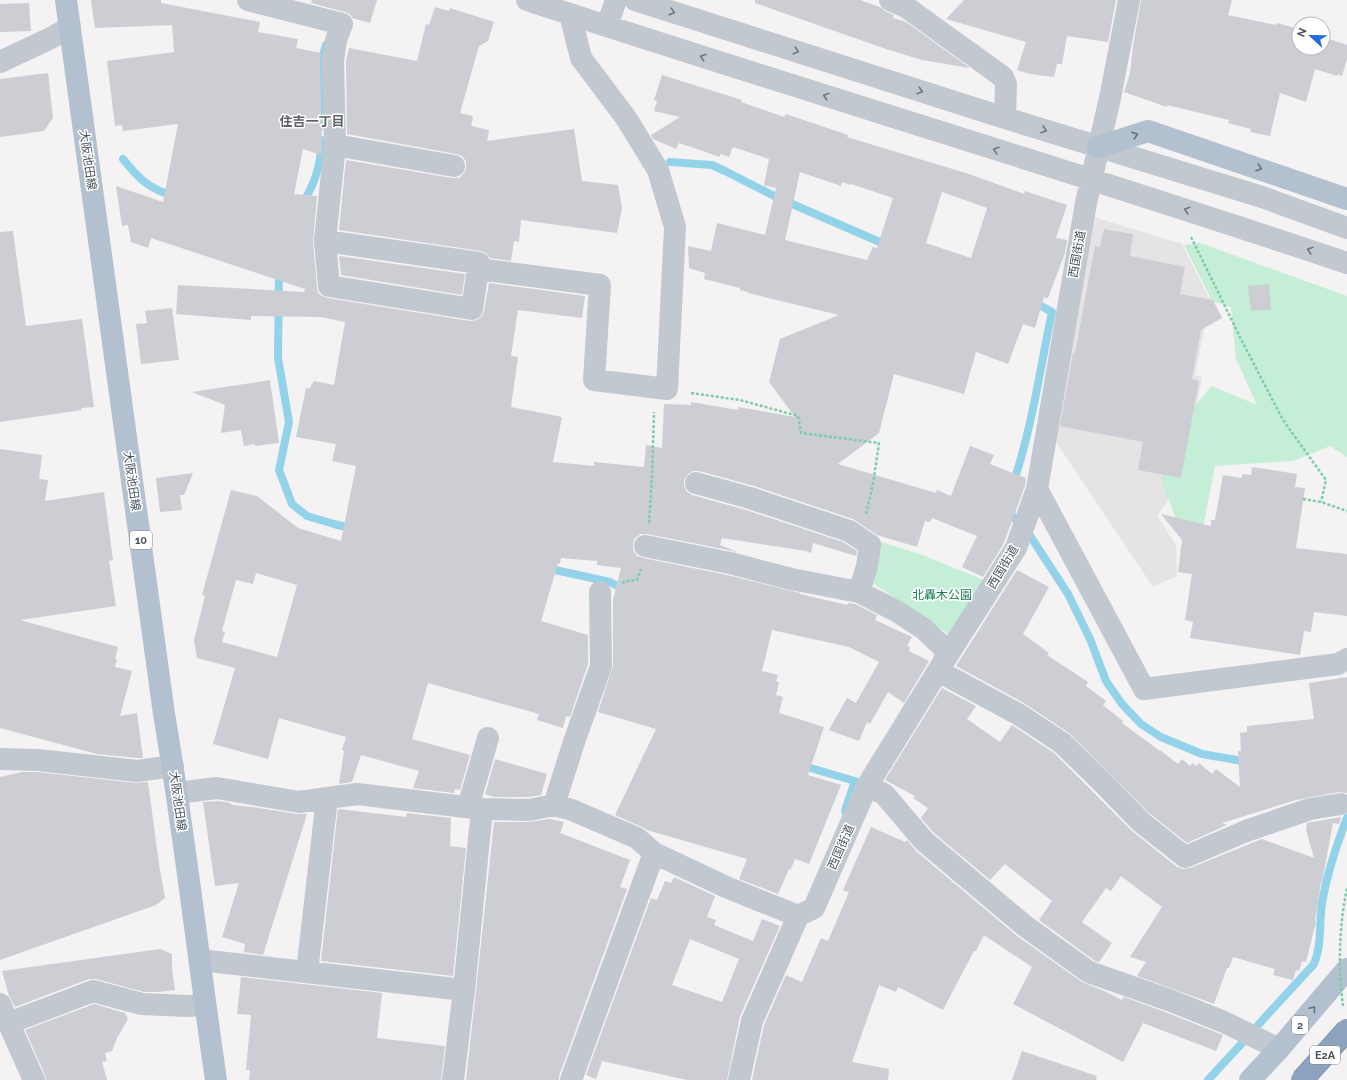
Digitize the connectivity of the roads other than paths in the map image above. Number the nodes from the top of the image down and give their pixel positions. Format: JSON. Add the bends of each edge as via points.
{"nodes":[{"id":1,"x":66,"y":0,"type":"edge"},
{"id":2,"x":248,"y":0,"type":"edge"},
{"id":3,"x":527,"y":0,"type":"edge"},
{"id":4,"x":616,"y":0,"type":"edge"},
{"id":5,"x":635,"y":0,"type":"edge"},
{"id":6,"x":890,"y":0,"type":"edge"},
{"id":7,"x":1130,"y":0,"type":"edge"},
{"id":8,"x":570,"y":14,"type":"junction"},
{"id":9,"x":607,"y":26,"type":"junction"},
{"id":10,"x":70,"y":27,"type":"junction"},
{"id":11,"x":0,"y":62,"type":"edge"},
{"id":12,"x":1005,"y":118,"type":"junction"},
{"id":13,"x":335,"y":145,"type":"junction"},
{"id":14,"x":1098,"y":147,"type":"junction"},
{"id":15,"x":454,"y":166,"type":"dead end"},
{"id":16,"x":1091,"y":180,"type":"junction"},
{"id":17,"x":1347,"y":199,"type":"edge"},
{"id":18,"x":1347,"y":228,"type":"edge"},
{"id":19,"x":325,"y":241,"type":"junction"},
{"id":20,"x":1347,"y":263,"type":"edge"},
{"id":21,"x":478,"y":269,"type":"junction"},
{"id":22,"x":696,"y":483,"type":"dead end"},
{"id":23,"x":1036,"y":489,"type":"junction"},
{"id":24,"x":645,"y":546,"type":"road end"},
{"id":25,"x":600,"y":592,"type":"dead end"},
{"id":26,"x":859,"y":592,"type":"junction"},
{"id":27,"x":1347,"y":659,"type":"edge"},
{"id":28,"x":943,"y":662,"type":"junction"},
{"id":29,"x":488,"y":738,"type":"dead end"},
{"id":30,"x":0,"y":758,"type":"edge"},
{"id":31,"x":173,"y":766,"type":"junction"},
{"id":32,"x":867,"y":786,"type":"junction"},
{"id":33,"x":178,"y":793,"type":"junction"},
{"id":34,"x":327,"y":798,"type":"junction"},
{"id":35,"x":1341,"y":804,"type":"dead end"},
{"id":36,"x":554,"y":805,"type":"junction"},
{"id":37,"x":475,"y":808,"type":"junction"},
{"id":38,"x":654,"y":853,"type":"junction"},
{"id":39,"x":798,"y":916,"type":"junction"},
{"id":40,"x":200,"y":960,"type":"junction"},
{"id":41,"x":1347,"y":969,"type":"edge"},
{"id":42,"x":307,"y":972,"type":"junction"},
{"id":43,"x":464,"y":990,"type":"junction"},
{"id":44,"x":0,"y":1004,"type":"edge"},
{"id":45,"x":205,"y":1005,"type":"junction"},
{"id":46,"x":1345,"y":1022,"type":"edge"},
{"id":47,"x":9,"y":1023,"type":"junction"},
{"id":48,"x":1279,"y":1049,"type":"junction"},
{"id":49,"x":34,"y":1080,"type":"edge"},
{"id":50,"x":216,"y":1080,"type":"edge"},
{"id":51,"x":453,"y":1080,"type":"edge"},
{"id":52,"x":571,"y":1080,"type":"edge"},
{"id":53,"x":739,"y":1080,"type":"edge"},
{"id":54,"x":1250,"y":1080,"type":"edge"},
{"id":55,"x":1302,"y":1080,"type":"edge"}],
"edges":[{"from":1,"to":10,"type":"main road","name":"大阪池田線","number":"10"},
{"from":2,"to":13,"type":"street","via":[[342,24],[336,40],[334,60]]},
{"from":3,"to":8,"type":"street"},
{"from":4,"to":9,"type":"street"},
{"from":5,"to":12,"type":"street","one_way":true},
{"from":6,"to":12,"type":"street","via":[[906,7],[1004,77]]},
{"from":7,"to":14,"type":"street","name":"西国街道"},
{"from":8,"to":9,"type":"street"},
{"from":8,"to":21,"type":"street","via":[[580,58],[626,118],[658,170],[675,227],[660,388],[594,380],[600,285]]},
{"from":16,"to":9,"type":"street","one_way":true},
{"from":10,"to":11,"type":"street"},
{"from":10,"to":31,"type":"main road","name":"大阪池田線","number":"10"},
{"from":12,"to":14,"type":"street","one_way":true},
{"from":13,"to":15,"type":"street"},
{"from":13,"to":19,"type":"street"},
{"from":14,"to":16,"type":"street","name":"西国街道"},
{"from":14,"to":17,"type":"main road","one_way":true,"via":[[1148,131]]},
{"from":14,"to":18,"type":"street","via":[[1262,197]]},
{"from":20,"to":16,"type":"street","one_way":true,"via":[[1234,224]]},
{"from":16,"to":23,"type":"street","name":"西国街道"},
{"from":19,"to":21,"type":"street","via":[[479,263]]},
{"from":19,"to":21,"type":"street","via":[[329,286],[472,309]]},
{"from":22,"to":26,"type":"street","via":[[795,512],[848,531],[870,545]]},
{"from":23,"to":27,"type":"street","via":[[1144,689],[1338,664]]},
{"from":23,"to":28,"type":"street","name":"西国街道","via":[[1016,548]]},
{"from":24,"to":26,"type":"street"},
{"from":25,"to":36,"type":"street","via":[[601,666]]},
{"from":26,"to":28,"type":"street","via":[[924,629]]},
{"from":28,"to":32,"type":"street","name":"西国街道"},
{"from":28,"to":35,"type":"street","via":[[1062,743],[1141,822],[1185,857],[1246,831],[1310,809]]},
{"from":29,"to":37,"type":"street"},
{"from":30,"to":31,"type":"street","via":[[137,771]]},
{"from":31,"to":33,"type":"main road","name":"大阪池田線","number":"10"},
{"from":32,"to":39,"type":"street","name":"西国街道","via":[[814,908]]},
{"from":32,"to":48,"type":"street","via":[[884,794],[924,840],[1019,921],[1089,972],[1224,1022]]},
{"from":33,"to":34,"type":"street","via":[[217,788],[299,802]]},
{"from":33,"to":40,"type":"main road","name":"大阪池田線","number":"10"},
{"from":34,"to":37,"type":"street","via":[[357,794]]},
{"from":34,"to":42,"type":"street"},
{"from":36,"to":37,"type":"street","via":[[530,810]]},
{"from":36,"to":38,"type":"street","via":[[572,810],[637,838]]},
{"from":37,"to":43,"type":"street"},
{"from":38,"to":39,"type":"street","via":[[726,887]]},
{"from":38,"to":52,"type":"street"},
{"from":39,"to":53,"type":"street","via":[[752,1021]]},
{"from":40,"to":42,"type":"street"},
{"from":40,"to":45,"type":"main road","name":"大阪池田線","number":"10"},
{"from":48,"to":41,"type":"main road","number":"2","one_way":true},
{"from":42,"to":43,"type":"street"},
{"from":43,"to":51,"type":"street"},
{"from":44,"to":47,"type":"street"},
{"from":45,"to":47,"type":"street","via":[[142,1004],[93,991]]},
{"from":45,"to":50,"type":"main road","name":"大阪池田線","number":"10"},
{"from":46,"to":55,"type":"highway","number":"E2A","bridge":true},
{"from":47,"to":49,"type":"street"},
{"from":48,"to":54,"type":"main road","number":"2"}]}
